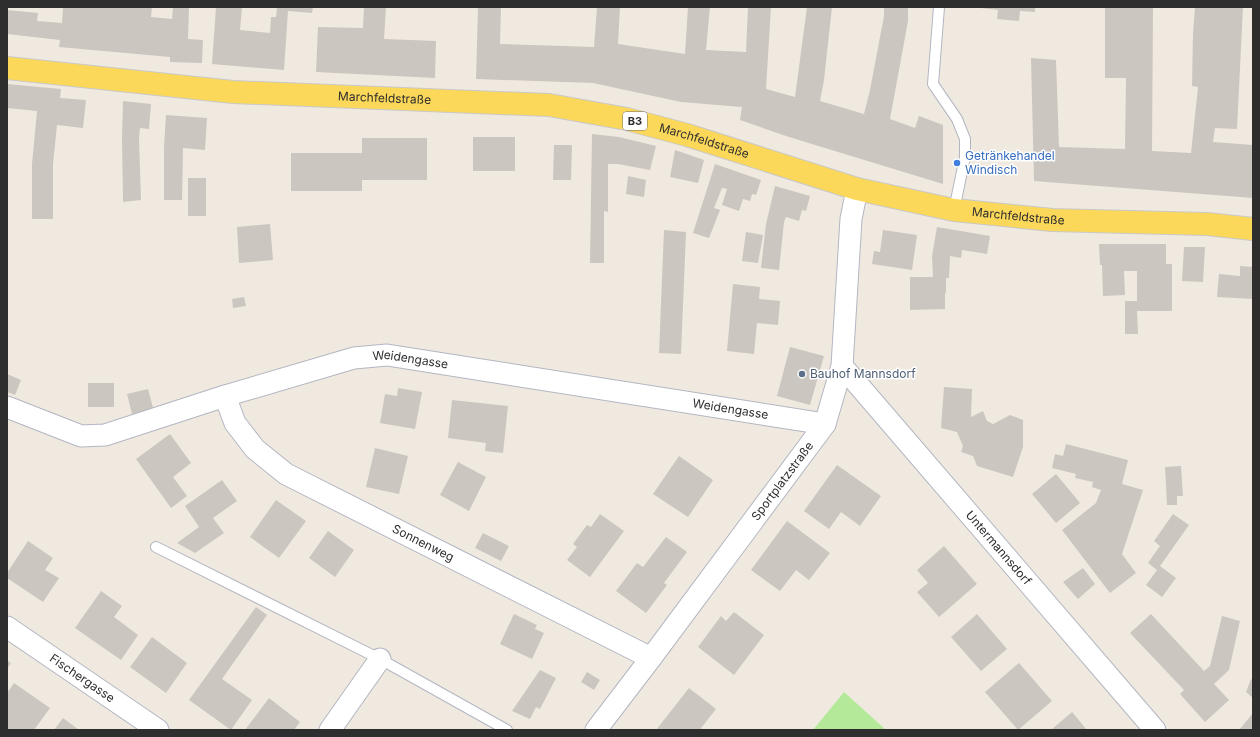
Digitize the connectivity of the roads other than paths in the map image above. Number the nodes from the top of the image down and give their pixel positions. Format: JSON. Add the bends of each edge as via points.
{"nodes":[{"id":1,"x":939,"y":7,"type":"edge"},
{"id":2,"x":7,"y":68,"type":"edge"},
{"id":3,"x":858,"y":189,"type":"junction"},
{"id":4,"x":954,"y":210,"type":"junction"},
{"id":5,"x":1253,"y":229,"type":"edge"},
{"id":6,"x":842,"y":366,"type":"junction"},
{"id":7,"x":225,"y":396,"type":"junction"},
{"id":8,"x":7,"y":407,"type":"edge"},
{"id":9,"x":825,"y":424,"type":"junction"},
{"id":10,"x":156,"y":547,"type":"dead end"},
{"id":11,"x":7,"y":627,"type":"edge"},
{"id":12,"x":652,"y":658,"type":"junction"},
{"id":13,"x":380,"y":659,"type":"junction"},
{"id":14,"x":158,"y":730,"type":"edge"},
{"id":15,"x":330,"y":730,"type":"edge"},
{"id":16,"x":507,"y":730,"type":"edge"},
{"id":17,"x":596,"y":730,"type":"edge"},
{"id":18,"x":1155,"y":730,"type":"edge"}],
"edges":[{"from":1,"to":4,"type":"lane","via":[[933,84],[957,119],[965,139],[965,157]]},
{"from":2,"to":3,"type":"main road","name":"Marchfeldstraße","number":"B3","via":[[233,92],[549,105],[627,119],[687,135]]},
{"from":3,"to":4,"type":"main road","name":"Marchfeldstraße","number":"B3"},
{"from":3,"to":6,"type":"street","name":"Sportplatzstraße","via":[[851,219]]},
{"from":4,"to":5,"type":"main road","name":"Marchfeldstraße","number":"B3","via":[[1052,220],[1207,224]]},
{"from":6,"to":9,"type":"street","name":"Sportplatzstraße"},
{"from":6,"to":18,"type":"street","name":"Untermannsdorf"},
{"from":7,"to":8,"type":"street","name":"Weidengasse","via":[[105,435],[81,436]]},
{"from":7,"to":9,"type":"street","name":"Weidengasse","via":[[354,358],[387,355]]},
{"from":7,"to":12,"type":"street","name":"Sonnenweg","via":[[235,423],[255,449],[286,474]]},
{"from":9,"to":12,"type":"street","name":"Sportplatzstraße"},
{"from":10,"to":13,"type":"lane"},
{"from":11,"to":14,"type":"street","name":"Fischergasse"},
{"from":12,"to":17,"type":"street","name":"Sportplatzstraße"},
{"from":13,"to":15,"type":"street"},
{"from":13,"to":16,"type":"lane"}]}
